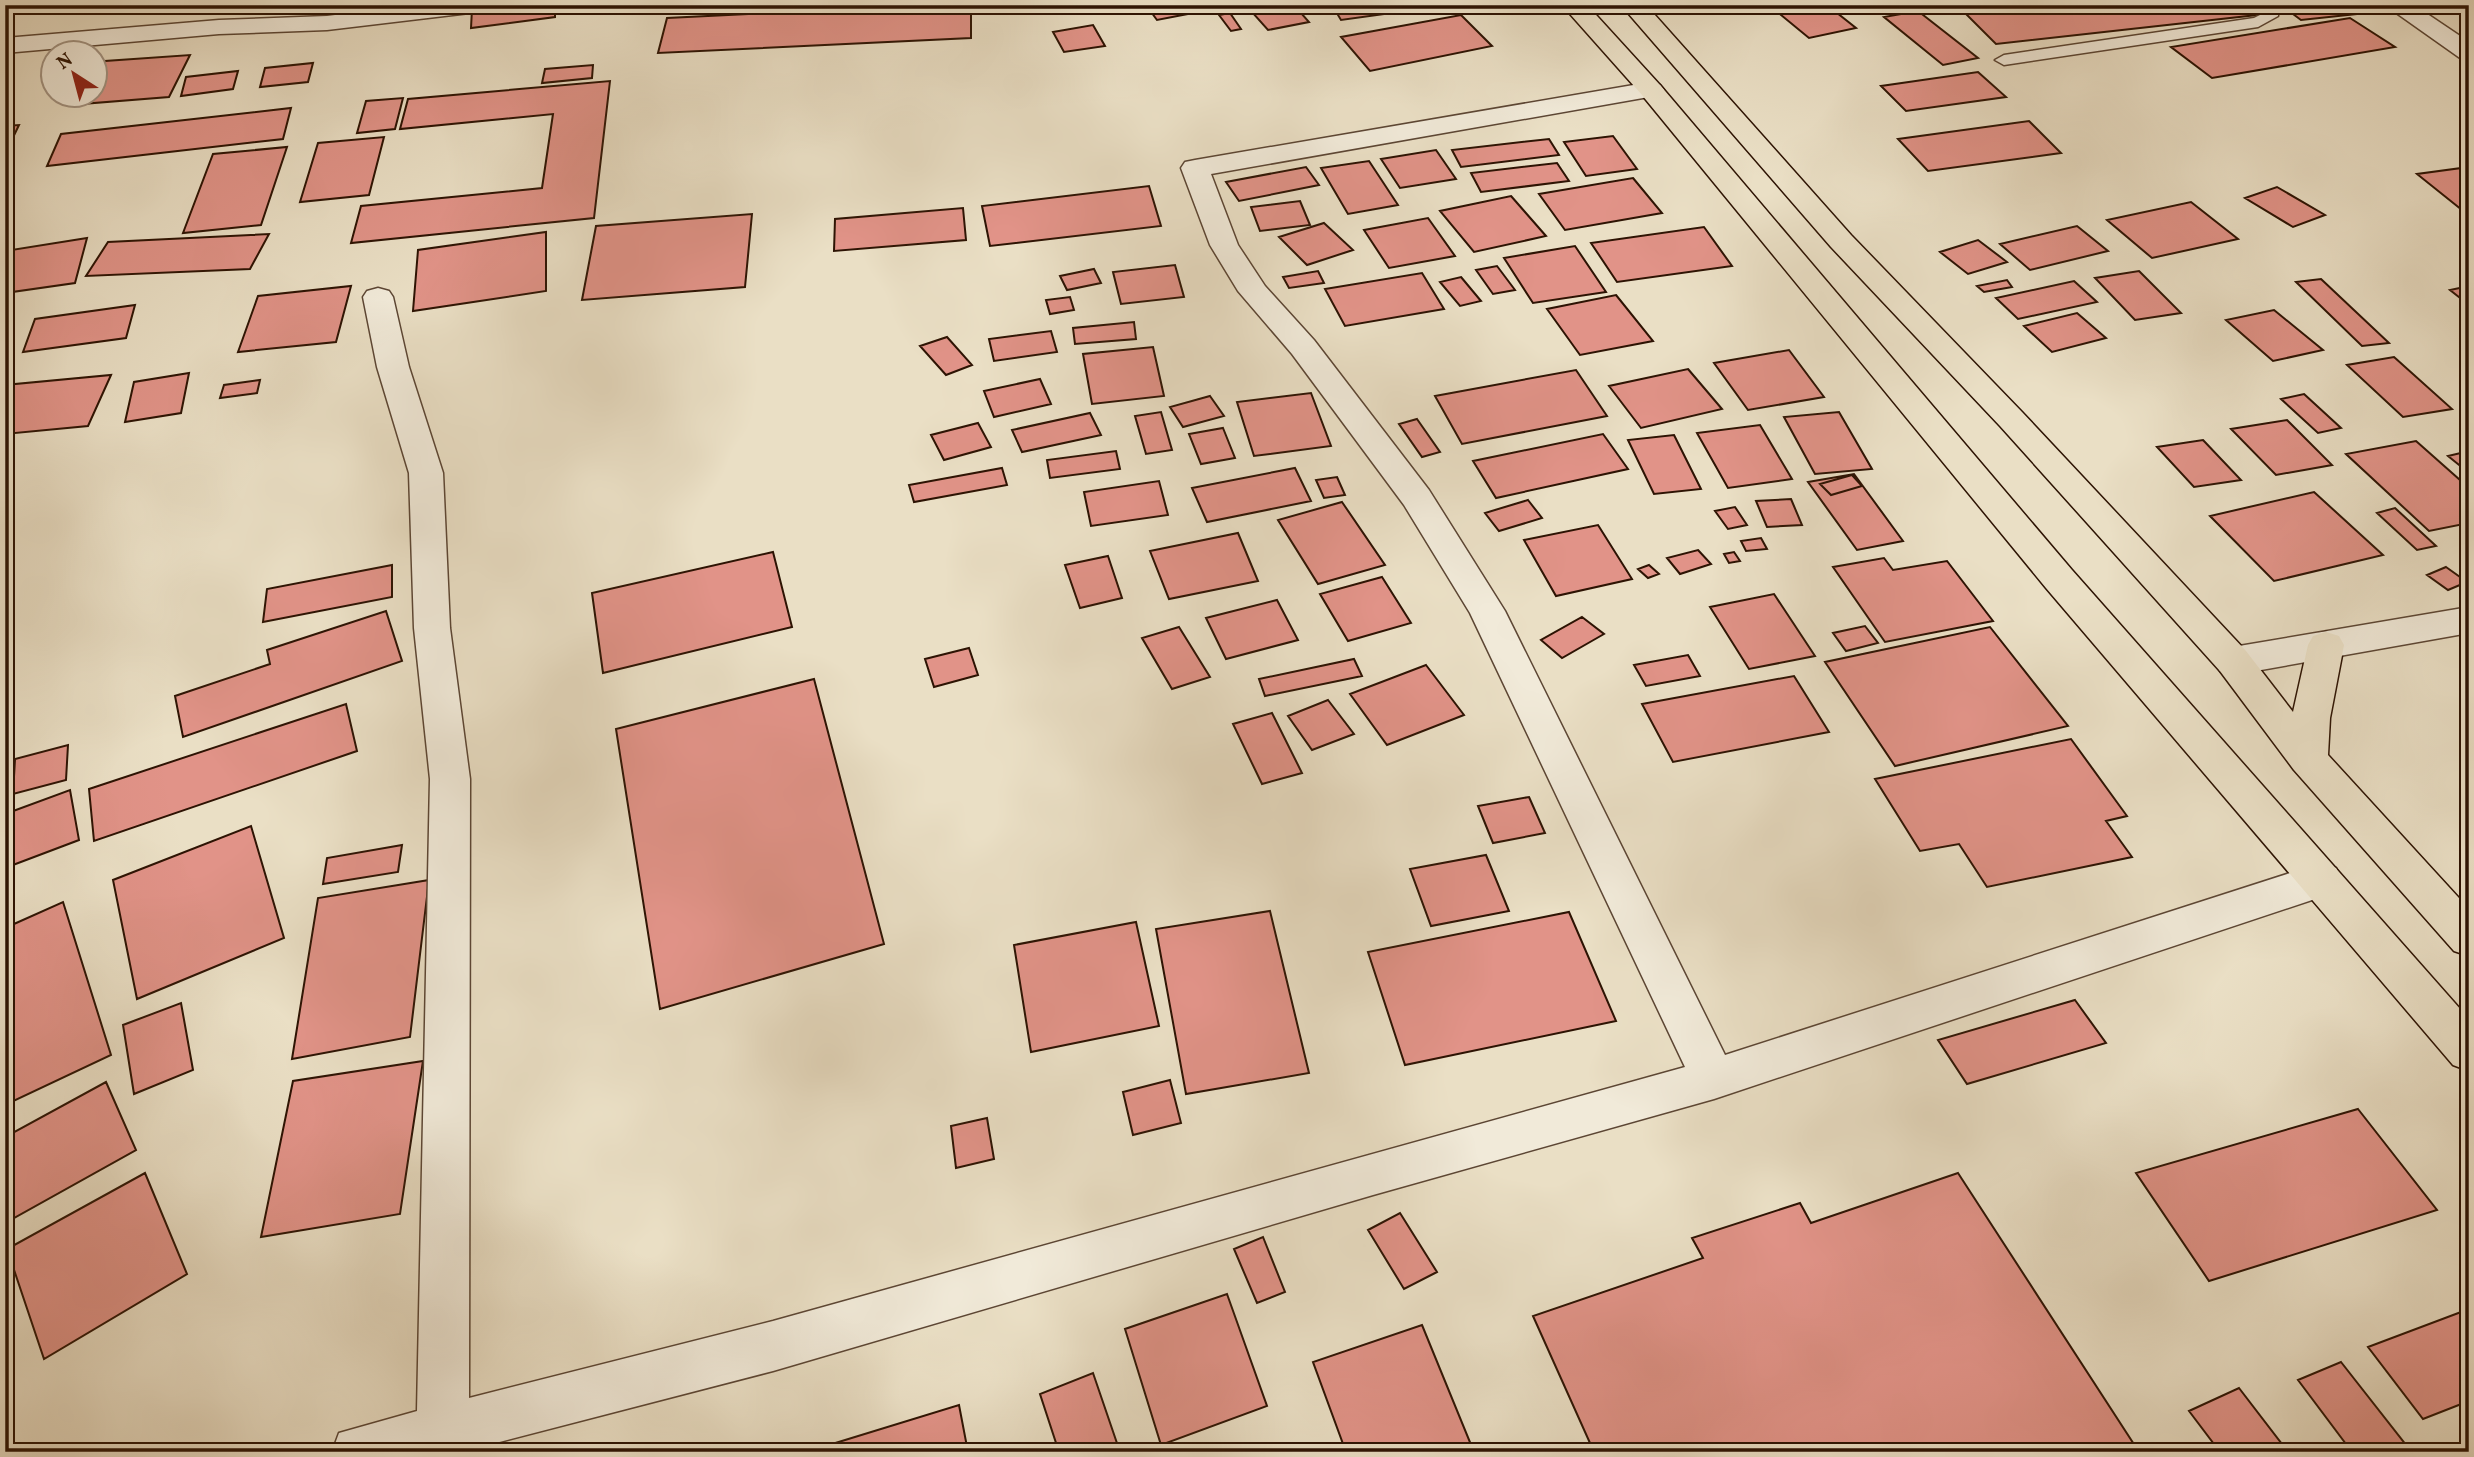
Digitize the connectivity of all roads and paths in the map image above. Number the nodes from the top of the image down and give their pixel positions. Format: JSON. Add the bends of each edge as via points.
{"nodes":[{"id":1,"x":478,"y":5,"type":"edge"},
{"id":2,"x":1574,"y":5,"type":"edge"},
{"id":3,"x":1633,"y":5,"type":"edge"},
{"id":4,"x":2270,"y":5,"type":"edge"},
{"id":5,"x":2397,"y":5,"type":"edge"},
{"id":6,"x":388,"y":11,"type":"edge"},
{"id":7,"x":5,"y":46,"type":"edge"},
{"id":8,"x":2469,"y":53,"type":"edge"},
{"id":9,"x":2004,"y":60,"type":"dead end"},
{"id":10,"x":1651,"y":90,"type":"junction"},
{"id":11,"x":378,"y":297,"type":"dead end"},
{"id":12,"x":2469,"y":620,"type":"edge"},
{"id":13,"x":2326,"y":645,"type":"junction"},
{"id":14,"x":2233,"y":661,"type":"junction"},
{"id":15,"x":2308,"y":759,"type":"junction"},
{"id":16,"x":2321,"y":880,"type":"junction"},
{"id":17,"x":2469,"y":938,"type":"edge"},
{"id":18,"x":2469,"y":1051,"type":"edge"},
{"id":19,"x":1714,"y":1079,"type":"junction"},
{"id":20,"x":443,"y":1429,"type":"junction"},
{"id":21,"x":358,"y":1452,"type":"edge"}],
"edges":[{"from":1,"to":6,"type":"street"},
{"from":2,"to":10,"type":"main road"},
{"from":3,"to":14,"type":"main road","via":[[1841,241]]},
{"from":4,"to":9,"type":"lane","via":[[2270,16],[2258,22]]},
{"from":5,"to":8,"type":"street"},
{"from":6,"to":7,"type":"street","via":[[327,23],[219,27]]},
{"from":10,"to":16,"type":"main road","via":[[2059,579]]},
{"from":10,"to":19,"type":"street","via":[[1195,168],[1224,245],[1253,291],[1303,347],[1417,498],[1488,611]]},
{"from":11,"to":20,"type":"street","via":[[393,367],[426,473],[432,628],[450,779]]},
{"from":12,"to":13,"type":"street"},
{"from":13,"to":14,"type":"street"},
{"from":13,"to":15,"type":"main road"},
{"from":14,"to":15,"type":"main road"},
{"from":15,"to":17,"type":"main road"},
{"from":16,"to":18,"type":"main road"},
{"from":16,"to":19,"type":"street"},
{"from":19,"to":20,"type":"street","via":[[1373,1172],[773,1346]]},
{"from":20,"to":21,"type":"street"}]}
